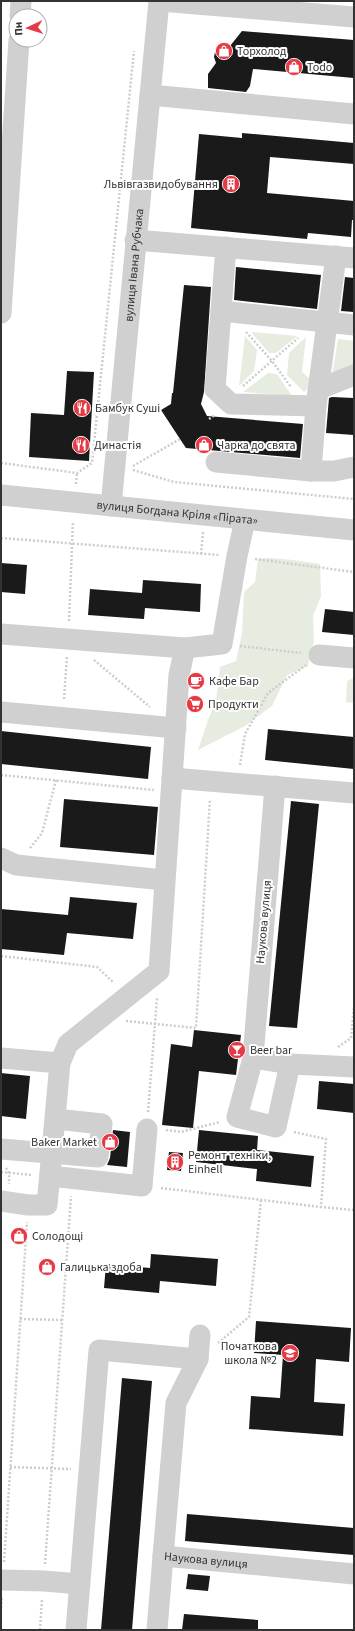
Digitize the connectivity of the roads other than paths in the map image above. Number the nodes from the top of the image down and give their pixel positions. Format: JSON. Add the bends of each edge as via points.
{"nodes":[{"id":1,"x":159,"y":1,"type":"edge"},
{"id":2,"x":196,"y":2,"type":"edge"},
{"id":3,"x":262,"y":5,"type":"edge"},
{"id":4,"x":354,"y":17,"type":"edge"},
{"id":5,"x":18,"y":48,"type":"edge"},
{"id":6,"x":150,"y":95,"type":"junction"},
{"id":7,"x":354,"y":114,"type":"edge"},
{"id":8,"x":7,"y":143,"type":"edge"},
{"id":9,"x":5,"y":188,"type":"edge"},
{"id":10,"x":136,"y":240,"type":"junction"},
{"id":11,"x":226,"y":247,"type":"junction"},
{"id":12,"x":345,"y":257,"type":"edge"},
{"id":13,"x":2,"y":273,"type":"edge"},
{"id":14,"x":220,"y":311,"type":"junction"},
{"id":15,"x":1,"y":313,"type":"edge"},
{"id":16,"x":328,"y":323,"type":"junction"},
{"id":17,"x":354,"y":325,"type":"edge"},
{"id":18,"x":354,"y":375,"type":"edge"},
{"id":19,"x":317,"y":397,"type":"junction"},
{"id":20,"x":216,"y":462,"type":"dead end"},
{"id":21,"x":354,"y":467,"type":"edge"},
{"id":22,"x":311,"y":471,"type":"junction"},
{"id":23,"x":1,"y":495,"type":"edge"},
{"id":24,"x":111,"y":506,"type":"junction"},
{"id":25,"x":245,"y":520,"type":"junction"},
{"id":26,"x":354,"y":530,"type":"edge"},
{"id":27,"x":1,"y":634,"type":"edge"},
{"id":28,"x":185,"y":648,"type":"junction"},
{"id":29,"x":319,"y":655,"type":"road end"},
{"id":30,"x":354,"y":658,"type":"edge"},
{"id":31,"x":1,"y":712,"type":"edge"},
{"id":32,"x":176,"y":728,"type":"junction"},
{"id":33,"x":171,"y":785,"type":"junction"},
{"id":34,"x":275,"y":786,"type":"junction"},
{"id":35,"x":354,"y":794,"type":"edge"},
{"id":36,"x":9,"y":862,"type":"edge"},
{"id":37,"x":164,"y":880,"type":"junction"},
{"id":38,"x":1,"y":1058,"type":"edge"},
{"id":39,"x":253,"y":1058,"type":"junction"},
{"id":40,"x":60,"y":1063,"type":"junction"},
{"id":41,"x":290,"y":1064,"type":"junction"},
{"id":42,"x":354,"y":1068,"type":"edge"},
{"id":43,"x":56,"y":1120,"type":"junction"},
{"id":44,"x":147,"y":1129,"type":"road end"},
{"id":45,"x":1,"y":1149,"type":"edge"},
{"id":46,"x":53,"y":1154,"type":"junction"},
{"id":47,"x":50,"y":1176,"type":"junction"},
{"id":48,"x":1,"y":1201,"type":"edge"},
{"id":49,"x":200,"y":1335,"type":"dead end"},
{"id":50,"x":198,"y":1359,"type":"junction"},
{"id":51,"x":163,"y":1556,"type":"junction"},
{"id":52,"x":354,"y":1574,"type":"edge"},
{"id":53,"x":3,"y":1580,"type":"road end"},
{"id":54,"x":80,"y":1584,"type":"junction"},
{"id":55,"x":76,"y":1630,"type":"edge"},
{"id":56,"x":157,"y":1630,"type":"edge"}],
"edges":[{"from":1,"to":2,"type":"street"},
{"from":1,"to":6,"type":"street","name":"вулиця Івана Рубчака"},
{"from":2,"to":3,"type":"street"},
{"from":3,"to":4,"type":"street"},
{"from":5,"to":8,"type":"street"},
{"from":6,"to":7,"type":"street"},
{"from":6,"to":10,"type":"street","name":"вулиця Івана Рубчака"},
{"from":8,"to":9,"type":"street"},
{"from":9,"to":13,"type":"street"},
{"from":10,"to":11,"type":"street"},
{"from":10,"to":24,"type":"street","name":"вулиця Івана Рубчака"},
{"from":11,"to":12,"type":"street"},
{"from":11,"to":14,"type":"street"},
{"from":12,"to":16,"type":"street"},
{"from":13,"to":15,"type":"street"},
{"from":14,"to":16,"type":"street"},
{"from":14,"to":19,"type":"street","via":[[215,389],[231,404]]},
{"from":16,"to":17,"type":"street"},
{"from":16,"to":19,"type":"street"},
{"from":18,"to":19,"type":"street"},
{"from":19,"to":22,"type":"street"},
{"from":20,"to":22,"type":"street"},
{"from":21,"to":22,"type":"street","via":[[334,471]]},
{"from":23,"to":24,"type":"street","name":"вулиця Богдана Кріля «Пірата»"},
{"from":24,"to":25,"type":"street","name":"вулиця Богдана Кріля «Пірата»"},
{"from":25,"to":26,"type":"street","name":"вулиця Богдана Кріля «Пірата»"},
{"from":25,"to":28,"type":"street","via":[[222,644]]},
{"from":27,"to":28,"type":"street"},
{"from":28,"to":32,"type":"street","via":[[179,675]]},
{"from":29,"to":30,"type":"street"},
{"from":31,"to":32,"type":"street"},
{"from":32,"to":33,"type":"street"},
{"from":33,"to":34,"type":"street","via":[[211,781]]},
{"from":33,"to":37,"type":"street","via":[[161,832]]},
{"from":34,"to":35,"type":"street"},
{"from":34,"to":39,"type":"street","name":"Наукова вулиця"},
{"from":36,"to":37,"type":"street"},
{"from":37,"to":40,"type":"street","via":[[159,971],[68,1044]]},
{"from":38,"to":40,"type":"street"},
{"from":39,"to":41,"type":"street"},
{"from":39,"to":41,"type":"street","name":"Наукова вулиця","via":[[237,1117],[276,1127]]},
{"from":40,"to":43,"type":"street"},
{"from":41,"to":42,"type":"street"},
{"from":43,"to":46,"type":"street"},
{"from":43,"to":46,"type":"street","via":[[102,1124],[98,1157]]},
{"from":44,"to":47,"type":"street","via":[[142,1186]]},
{"from":45,"to":46,"type":"street"},
{"from":46,"to":47,"type":"street"},
{"from":47,"to":48,"type":"street","via":[[48,1205],[28,1206]]},
{"from":49,"to":50,"type":"street"},
{"from":50,"to":51,"type":"street","name":"Наукова вулиця","via":[[176,1403]]},
{"from":50,"to":54,"type":"street","via":[[99,1350]]},
{"from":51,"to":52,"type":"street","name":"Наукова вулиця"},
{"from":51,"to":56,"type":"street"},
{"from":53,"to":54,"type":"street"},
{"from":54,"to":55,"type":"street"}]}
